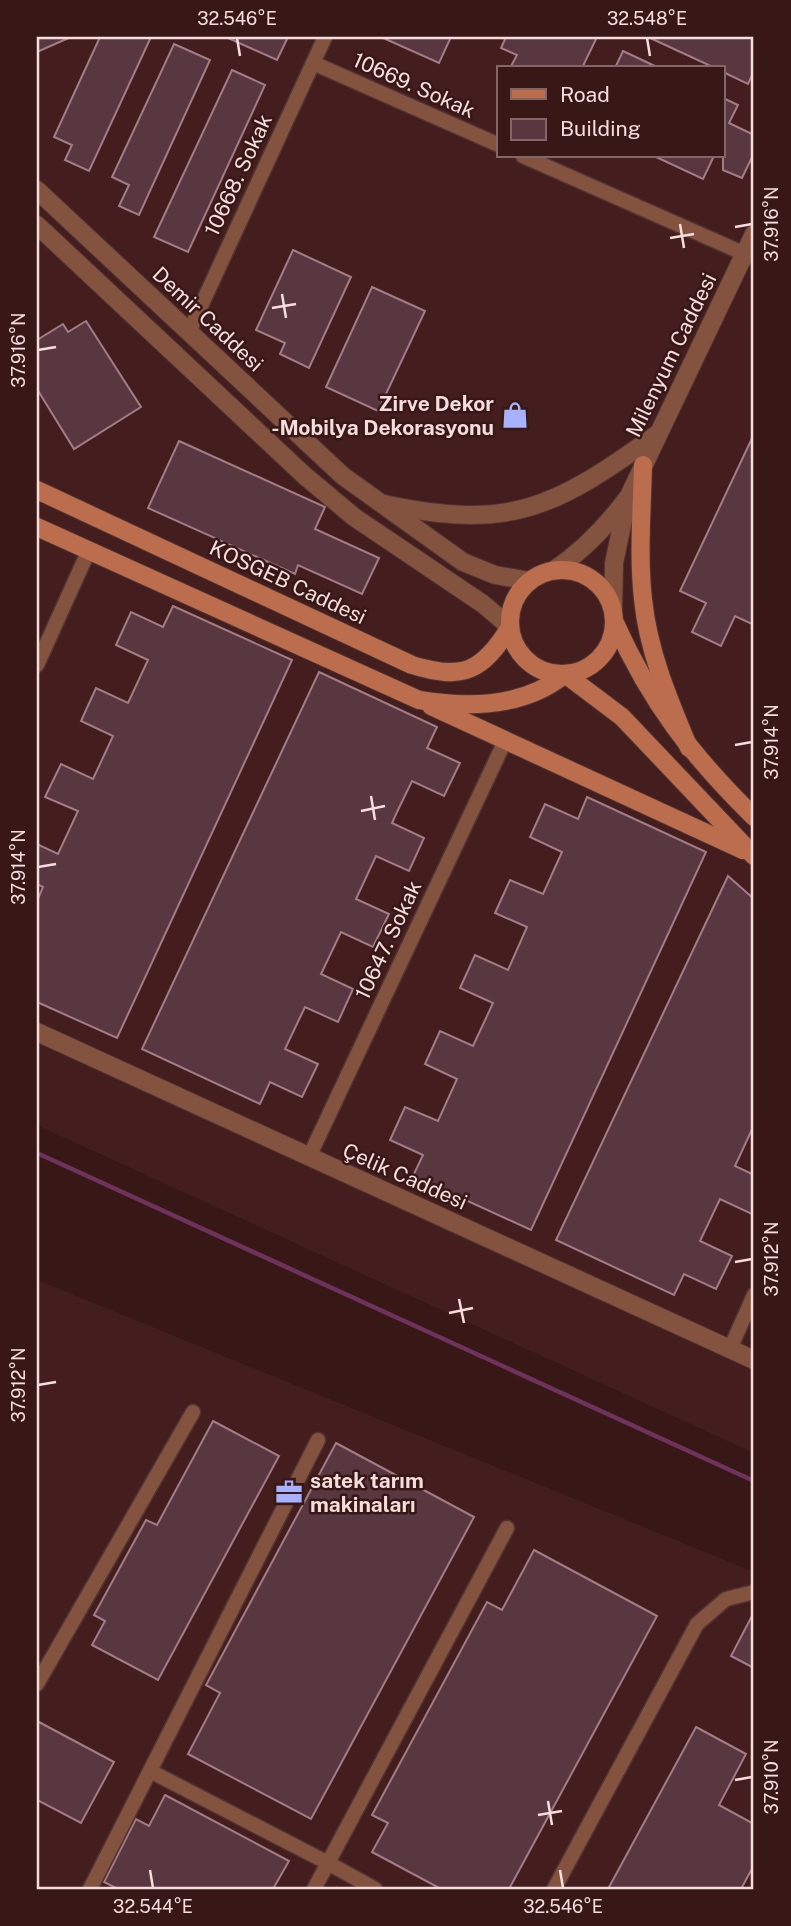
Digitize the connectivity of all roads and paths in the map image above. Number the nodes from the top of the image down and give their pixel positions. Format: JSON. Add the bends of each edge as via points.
{"nodes":[{"id":1,"x":325,"y":37,"type":"edge"},
{"id":2,"x":313,"y":63,"type":"junction"},
{"id":3,"x":497,"y":144,"type":"edge"},
{"id":4,"x":528,"y":158,"type":"edge"},
{"id":5,"x":37,"y":190,"type":"edge"},
{"id":6,"x":37,"y":225,"type":"edge"},
{"id":7,"x":754,"y":234,"type":"edge"},
{"id":8,"x":745,"y":254,"type":"junction"},
{"id":9,"x":189,"y":332,"type":"junction"},
{"id":10,"x":659,"y":433,"type":"junction"},
{"id":11,"x":643,"y":465,"type":"junction"},
{"id":12,"x":37,"y":490,"type":"edge"},
{"id":13,"x":629,"y":496,"type":"junction"},
{"id":14,"x":376,"y":502,"type":"junction"},
{"id":15,"x":37,"y":527,"type":"edge"},
{"id":16,"x":89,"y":550,"type":"junction"},
{"id":17,"x":553,"y":571,"type":"junction"},
{"id":18,"x":530,"y":582,"type":"junction"},
{"id":19,"x":614,"y":617,"type":"junction"},
{"id":20,"x":510,"y":627,"type":"junction"},
{"id":21,"x":37,"y":666,"type":"edge"},
{"id":22,"x":565,"y":674,"type":"junction"},
{"id":23,"x":419,"y":700,"type":"junction"},
{"id":24,"x":505,"y":741,"type":"junction"},
{"id":25,"x":689,"y":747,"type":"junction"},
{"id":26,"x":754,"y":817,"type":"edge"},
{"id":27,"x":753,"y":855,"type":"edge"},
{"id":28,"x":37,"y":1032,"type":"edge"},
{"id":29,"x":309,"y":1157,"type":"junction"},
{"id":30,"x":754,"y":1295,"type":"edge"},
{"id":31,"x":730,"y":1349,"type":"junction"},
{"id":32,"x":754,"y":1360,"type":"edge"},
{"id":33,"x":192,"y":1412,"type":"dead end"},
{"id":34,"x":318,"y":1440,"type":"dead end"},
{"id":35,"x":507,"y":1528,"type":"dead end"},
{"id":36,"x":754,"y":1592,"type":"edge"},
{"id":37,"x":37,"y":1684,"type":"edge"},
{"id":38,"x":150,"y":1771,"type":"junction"},
{"id":39,"x":328,"y":1863,"type":"junction"},
{"id":40,"x":90,"y":1889,"type":"edge"},
{"id":41,"x":314,"y":1889,"type":"edge"},
{"id":42,"x":375,"y":1889,"type":"edge"},
{"id":43,"x":554,"y":1889,"type":"edge"}],
"edges":[{"from":1,"to":2,"type":"street","name":"10668. Sokak"},
{"from":2,"to":3,"type":"street","name":"10669. Sokak"},
{"from":2,"to":9,"type":"street","name":"10668. Sokak"},
{"from":4,"to":8,"type":"street"},
{"from":5,"to":9,"type":"street","name":"Demir Caddesi"},
{"from":6,"to":20,"type":"street","via":[[321,489]]},
{"from":7,"to":8,"type":"street","name":"Milenyum Caddesi"},
{"from":8,"to":10,"type":"street","name":"Milenyum Caddesi"},
{"from":9,"to":14,"type":"street","name":"Demir Caddesi"},
{"from":10,"to":11,"type":"street","name":"Milenyum Caddesi"},
{"from":10,"to":14,"type":"street","via":[[583,485],[513,512],[460,516]]},
{"from":11,"to":13,"type":"street","name":"Milenyum Caddesi"},
{"from":11,"to":25,"type":"main road","via":[[643,602],[658,669]]},
{"from":12,"to":20,"type":"main road","name":"KOSGEB Caddesi","via":[[412,665],[449,672],[467,670],[494,652]]},
{"from":13,"to":17,"type":"street","name":"Milenyum Caddesi","via":[[591,542]]},
{"from":13,"to":19,"type":"street","name":"Milenyum Caddesi","via":[[614,563]]},
{"from":14,"to":18,"type":"street","name":"Demir Caddesi","via":[[463,562]]},
{"from":15,"to":16,"type":"main road"},
{"from":16,"to":21,"type":"street"},
{"from":16,"to":23,"type":"main road"},
{"from":17,"to":18,"type":"main road"},
{"from":17,"to":19,"type":"main road","via":[[573,571],[592,579],[606,593]]},
{"from":18,"to":20,"type":"main road","via":[[516,597]]},
{"from":19,"to":22,"type":"main road","via":[[611,642],[600,658],[584,670]]},
{"from":19,"to":25,"type":"main road","via":[[648,688]]},
{"from":20,"to":22,"type":"main road","via":[[528,662]]},
{"from":22,"to":23,"type":"main road","via":[[538,691],[502,701],[458,705]]},
{"from":22,"to":27,"type":"main road","via":[[622,717]]},
{"from":23,"to":24,"type":"main road"},
{"from":24,"to":27,"type":"main road"},
{"from":24,"to":29,"type":"street","name":"10647. Sokak"},
{"from":25,"to":26,"type":"main road"},
{"from":28,"to":29,"type":"street","name":"Çelik Caddesi"},
{"from":29,"to":31,"type":"street","name":"Çelik Caddesi"},
{"from":30,"to":31,"type":"street"},
{"from":31,"to":32,"type":"street","name":"Çelik Caddesi"},
{"from":33,"to":37,"type":"street"},
{"from":34,"to":38,"type":"street"},
{"from":35,"to":39,"type":"street"},
{"from":36,"to":43,"type":"street","via":[[726,1599],[697,1624]]},
{"from":38,"to":39,"type":"street"},
{"from":38,"to":40,"type":"street"},
{"from":39,"to":41,"type":"street"},
{"from":39,"to":42,"type":"street"}]}
